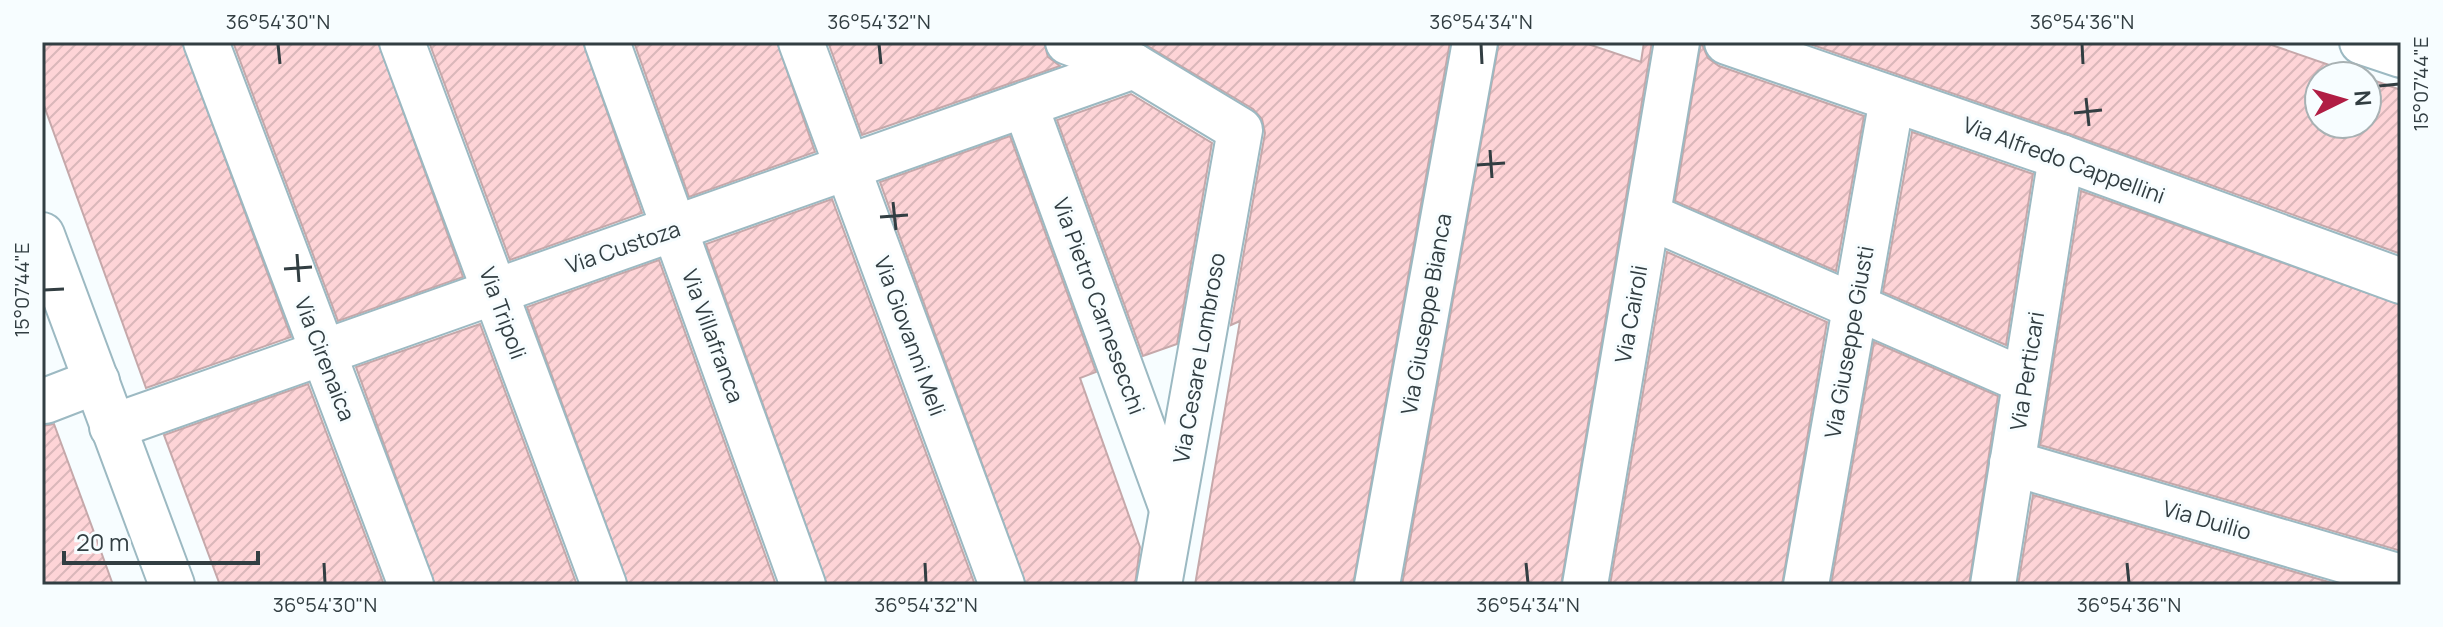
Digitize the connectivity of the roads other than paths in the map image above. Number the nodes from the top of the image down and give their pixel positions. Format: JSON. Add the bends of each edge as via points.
{"nodes":[{"id":1,"x":206,"y":42,"type":"edge"},
{"id":2,"x":402,"y":42,"type":"edge"},
{"id":3,"x":607,"y":42,"type":"edge"},
{"id":4,"x":801,"y":42,"type":"edge"},
{"id":5,"x":1068,"y":42,"type":"edge"},
{"id":6,"x":1475,"y":42,"type":"edge"},
{"id":7,"x":1677,"y":42,"type":"edge"},
{"id":8,"x":1727,"y":42,"type":"edge"},
{"id":9,"x":2362,"y":42,"type":"edge"},
{"id":10,"x":2401,"y":55,"type":"edge"},
{"id":11,"x":1134,"y":66,"type":"junction"},
{"id":12,"x":1892,"y":99,"type":"junction"},
{"id":13,"x":1025,"y":105,"type":"junction"},
{"id":14,"x":2061,"y":157,"type":"junction"},
{"id":15,"x":848,"y":167,"type":"junction"},
{"id":16,"x":1648,"y":216,"type":"junction"},
{"id":17,"x":674,"y":229,"type":"junction"},
{"id":18,"x":42,"y":235,"type":"edge"},
{"id":19,"x":2401,"y":281,"type":"edge"},
{"id":20,"x":495,"y":292,"type":"junction"},
{"id":21,"x":1855,"y":307,"type":"junction"},
{"id":22,"x":322,"y":353,"type":"junction"},
{"id":23,"x":97,"y":381,"type":"junction"},
{"id":24,"x":2025,"y":381,"type":"junction"},
{"id":25,"x":45,"y":401,"type":"dead end"},
{"id":26,"x":112,"y":427,"type":"junction"},
{"id":27,"x":2012,"y":463,"type":"junction"},
{"id":28,"x":1172,"y":508,"type":"junction"},
{"id":29,"x":2401,"y":577,"type":"edge"},
{"id":30,"x":172,"y":585,"type":"edge"},
{"id":31,"x":411,"y":585,"type":"edge"},
{"id":32,"x":604,"y":585,"type":"edge"},
{"id":33,"x":803,"y":585,"type":"edge"},
{"id":34,"x":1002,"y":585,"type":"edge"},
{"id":35,"x":1159,"y":585,"type":"edge"},
{"id":36,"x":1377,"y":585,"type":"edge"},
{"id":37,"x":1585,"y":585,"type":"edge"},
{"id":38,"x":1806,"y":585,"type":"edge"},
{"id":39,"x":1993,"y":585,"type":"edge"}],
"edges":[{"from":1,"to":22,"type":"street","name":"Via Cirenaica"},
{"from":2,"to":20,"type":"street","name":"Via Tripoli"},
{"from":3,"to":17,"type":"street","name":"Via Villafranca"},
{"from":4,"to":15,"type":"street","name":"Via Giovanni Meli"},
{"from":5,"to":11,"type":"street"},
{"from":6,"to":36,"type":"street","name":"Via Giuseppe Bianca"},
{"from":7,"to":16,"type":"street","name":"Via Cairoli"},
{"from":8,"to":12,"type":"street","name":"Via Alfredo Cappellini"},
{"from":9,"to":10,"type":"street"},
{"from":11,"to":13,"type":"street","name":"Via Custoza"},
{"from":11,"to":28,"type":"street","name":"Via Cesare Lombroso","via":[[1240,130]]},
{"from":12,"to":14,"type":"street","name":"Via Alfredo Cappellini"},
{"from":12,"to":21,"type":"street","name":"Via Giuseppe Giusti"},
{"from":13,"to":15,"type":"street","name":"Via Custoza"},
{"from":13,"to":28,"type":"street","name":"Via Pietro Carnesecchi"},
{"from":14,"to":19,"type":"street","name":"Via Alfredo Cappellini"},
{"from":14,"to":24,"type":"street","name":"Via Perticari"},
{"from":15,"to":17,"type":"street","name":"Via Custoza"},
{"from":15,"to":34,"type":"street","name":"Via Giovanni Meli"},
{"from":16,"to":21,"type":"street"},
{"from":16,"to":37,"type":"street","name":"Via Cairoli"},
{"from":17,"to":20,"type":"street","name":"Via Custoza"},
{"from":17,"to":33,"type":"street","name":"Via Villafranca"},
{"from":18,"to":23,"type":"street"},
{"from":20,"to":22,"type":"street","name":"Via Custoza"},
{"from":20,"to":32,"type":"street","name":"Via Tripoli"},
{"from":21,"to":24,"type":"street"},
{"from":21,"to":38,"type":"street","name":"Via Giuseppe Giusti"},
{"from":22,"to":26,"type":"street","name":"Via Custoza"},
{"from":22,"to":31,"type":"street","name":"Via Cirenaica"},
{"from":23,"to":25,"type":"street"},
{"from":23,"to":26,"type":"street"},
{"from":24,"to":27,"type":"street","name":"Via Perticari"},
{"from":26,"to":30,"type":"street"},
{"from":27,"to":29,"type":"street","name":"Via Duilio"},
{"from":27,"to":39,"type":"street","name":"Via Perticari"},
{"from":28,"to":35,"type":"street","name":"Via Cesare Lombroso"}]}
